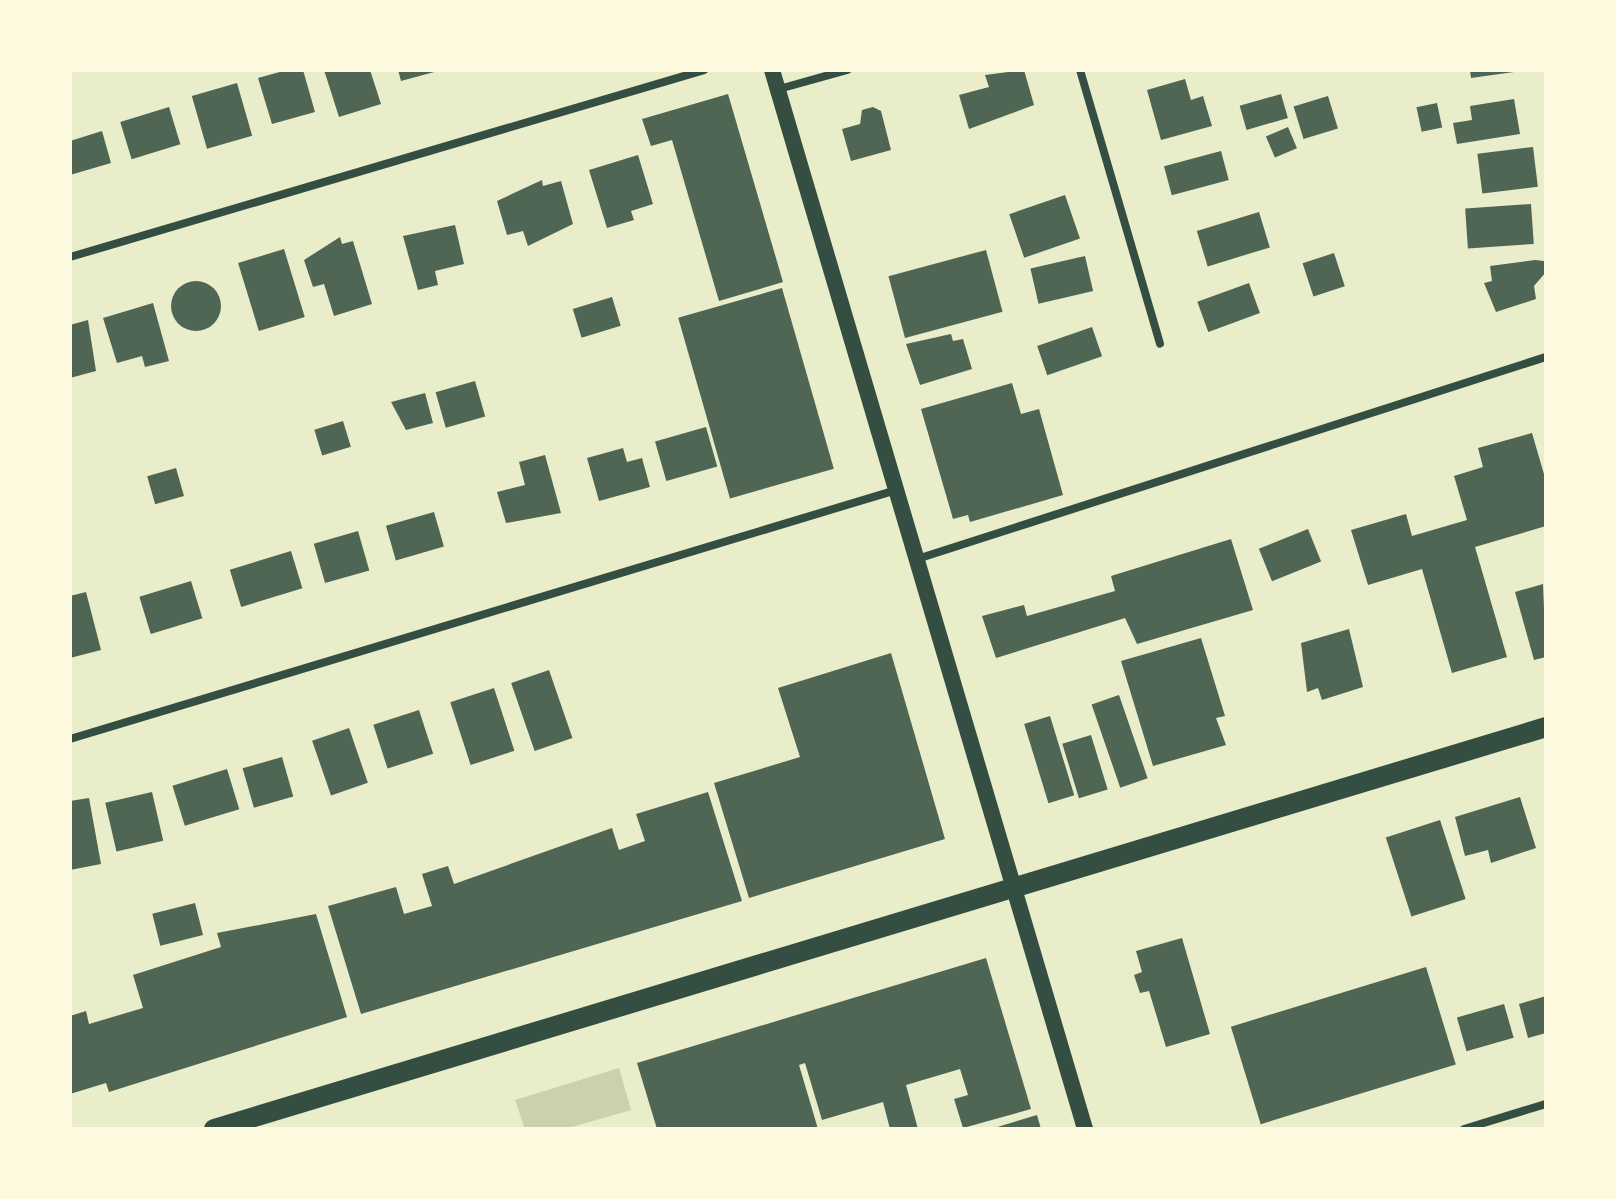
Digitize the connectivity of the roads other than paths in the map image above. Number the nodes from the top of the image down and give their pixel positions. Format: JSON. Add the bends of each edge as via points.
{"nodes":[{"id":1,"x":704,"y":70,"type":"edge"},
{"id":2,"x":772,"y":70,"type":"edge"},
{"id":3,"x":847,"y":70,"type":"edge"},
{"id":4,"x":1080,"y":70,"type":"edge"},
{"id":5,"x":778,"y":90,"type":"junction"},
{"id":6,"x":70,"y":257,"type":"edge"},
{"id":7,"x":1160,"y":344,"type":"dead end"},
{"id":8,"x":1546,"y":357,"type":"edge"},
{"id":9,"x":893,"y":491,"type":"junction"},
{"id":10,"x":913,"y":561,"type":"junction"},
{"id":11,"x":1546,"y":727,"type":"edge"},
{"id":12,"x":70,"y":739,"type":"edge"},
{"id":13,"x":1009,"y":887,"type":"junction"},
{"id":14,"x":1546,"y":1104,"type":"edge"},
{"id":15,"x":214,"y":1129,"type":"edge"},
{"id":16,"x":1085,"y":1129,"type":"edge"},
{"id":17,"x":1464,"y":1129,"type":"edge"}],
"edges":[{"from":1,"to":6,"type":"street"},
{"from":2,"to":5,"type":"main road"},
{"from":3,"to":5,"type":"street"},
{"from":4,"to":7,"type":"street"},
{"from":5,"to":9,"type":"main road"},
{"from":8,"to":10,"type":"street"},
{"from":9,"to":10,"type":"main road"},
{"from":9,"to":12,"type":"street"},
{"from":10,"to":13,"type":"main road"},
{"from":11,"to":13,"type":"main road"},
{"from":13,"to":15,"type":"main road"},
{"from":13,"to":16,"type":"main road"},
{"from":14,"to":17,"type":"street"}]}
